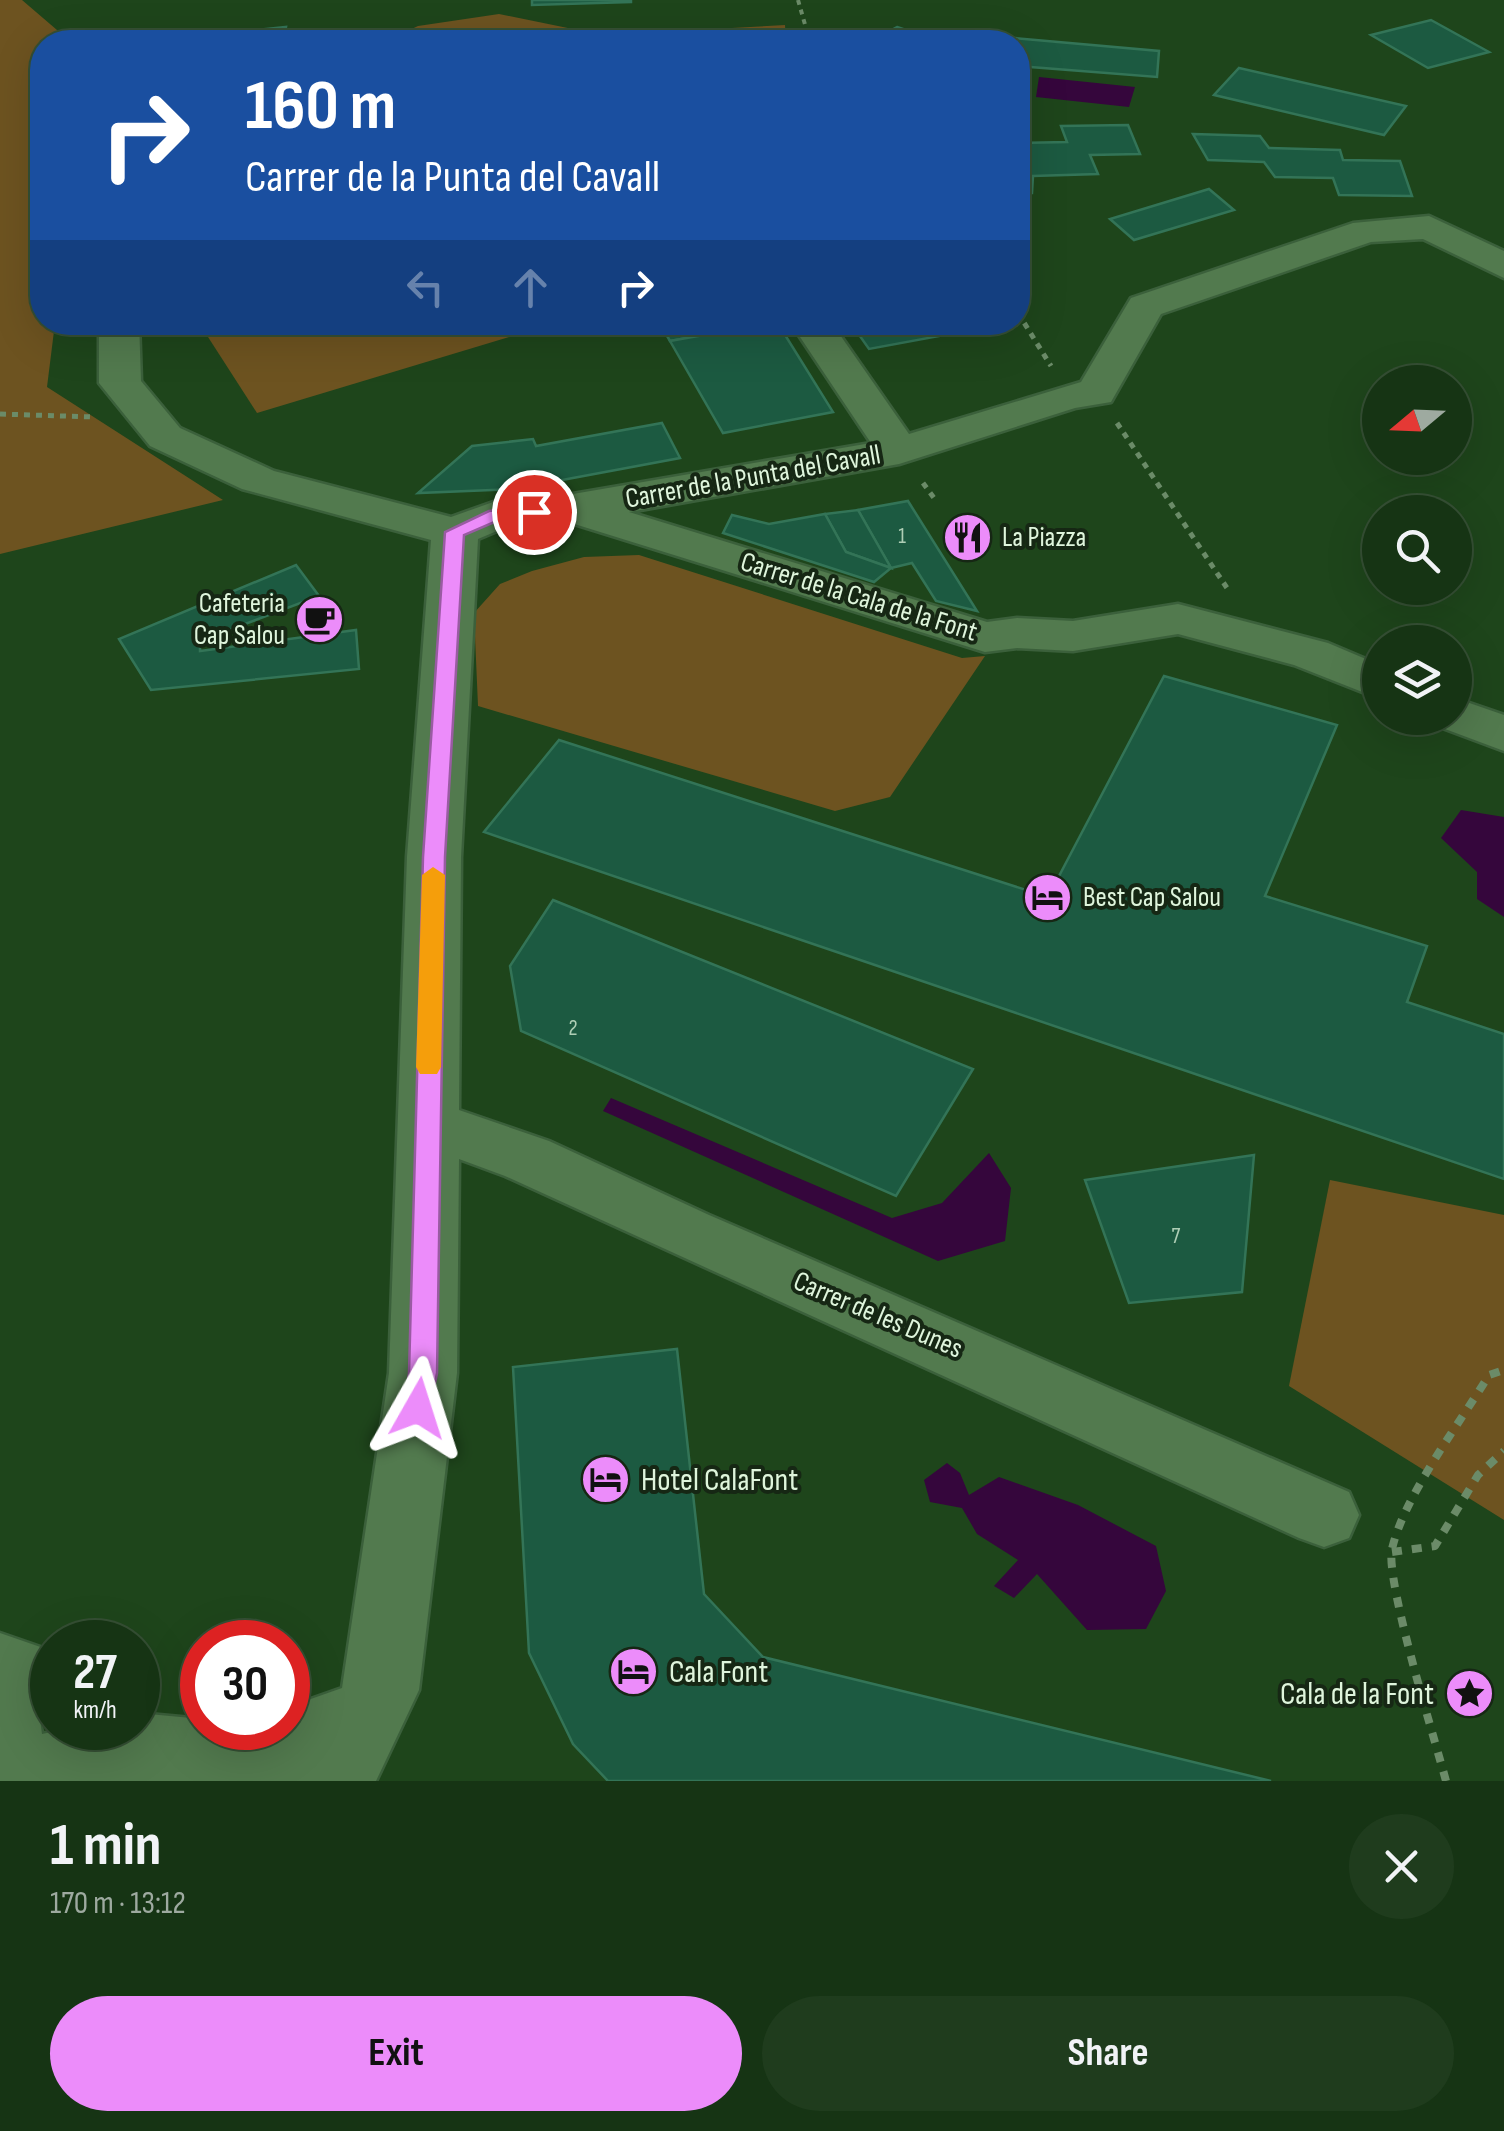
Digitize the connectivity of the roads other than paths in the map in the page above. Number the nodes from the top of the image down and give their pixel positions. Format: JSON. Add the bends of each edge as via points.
{"nodes":[{"id":1,"x":1504,"y":266,"type":"edge"},
{"id":2,"x":119,"y":335,"type":"edge"},
{"id":3,"x":819,"y":335,"type":"edge"},
{"id":4,"x":899,"y":451,"type":"junction"},
{"id":5,"x":573,"y":508,"type":"junction"},
{"id":6,"x":455,"y":532,"type":"junction"},
{"id":7,"x":1362,"y":675,"type":"edge"},
{"id":8,"x":1472,"y":721,"type":"edge"},
{"id":9,"x":1504,"y":734,"type":"edge"},
{"id":10,"x":428,"y":1127,"type":"junction"},
{"id":11,"x":1324,"y":1515,"type":"dead end"},
{"id":12,"x":0,"y":1669,"type":"edge"},
{"id":13,"x":30,"y":1679,"type":"edge"},
{"id":14,"x":0,"y":1700,"type":"edge"},
{"id":15,"x":375,"y":1703,"type":"junction"},
{"id":16,"x":147,"y":1754,"type":"edge"},
{"id":17,"x":1,"y":1781,"type":"edge"},
{"id":18,"x":24,"y":1781,"type":"edge"},
{"id":19,"x":326,"y":1781,"type":"edge"}],
"edges":[{"from":1,"to":4,"type":"street","name":"Carrer de la Punta del Cavall","via":[[1428,227],[1366,232],[1145,306],[1084,394]]},
{"from":2,"to":6,"type":"street","via":[[120,382],[165,437],[258,480]]},
{"from":3,"to":4,"type":"street"},
{"from":4,"to":5,"type":"street","name":"Carrer de la Punta del Cavall"},
{"from":5,"to":6,"type":"street","name":"Carrer de la Punta del Cavall","via":[[496,515]]},
{"from":5,"to":7,"type":"street","name":"Carrer de la Cala de la Font","via":[[984,638],[1073,636],[1178,619],[1311,654]]},
{"from":6,"to":10,"type":"street","via":[[434,857]]},
{"from":8,"to":9,"type":"street"},
{"from":10,"to":11,"type":"street","name":"Carrer de les Dunes","via":[[472,1136]]},
{"from":10,"to":15,"type":"street","via":[[423,1373]]},
{"from":12,"to":13,"type":"street"},
{"from":14,"to":17,"type":"street","via":[[6,1750]]},
{"from":15,"to":16,"type":"street","via":[[262,1754]]},
{"from":15,"to":19,"type":"street","via":[[347,1758]]},
{"from":16,"to":18,"type":"street"}]}
